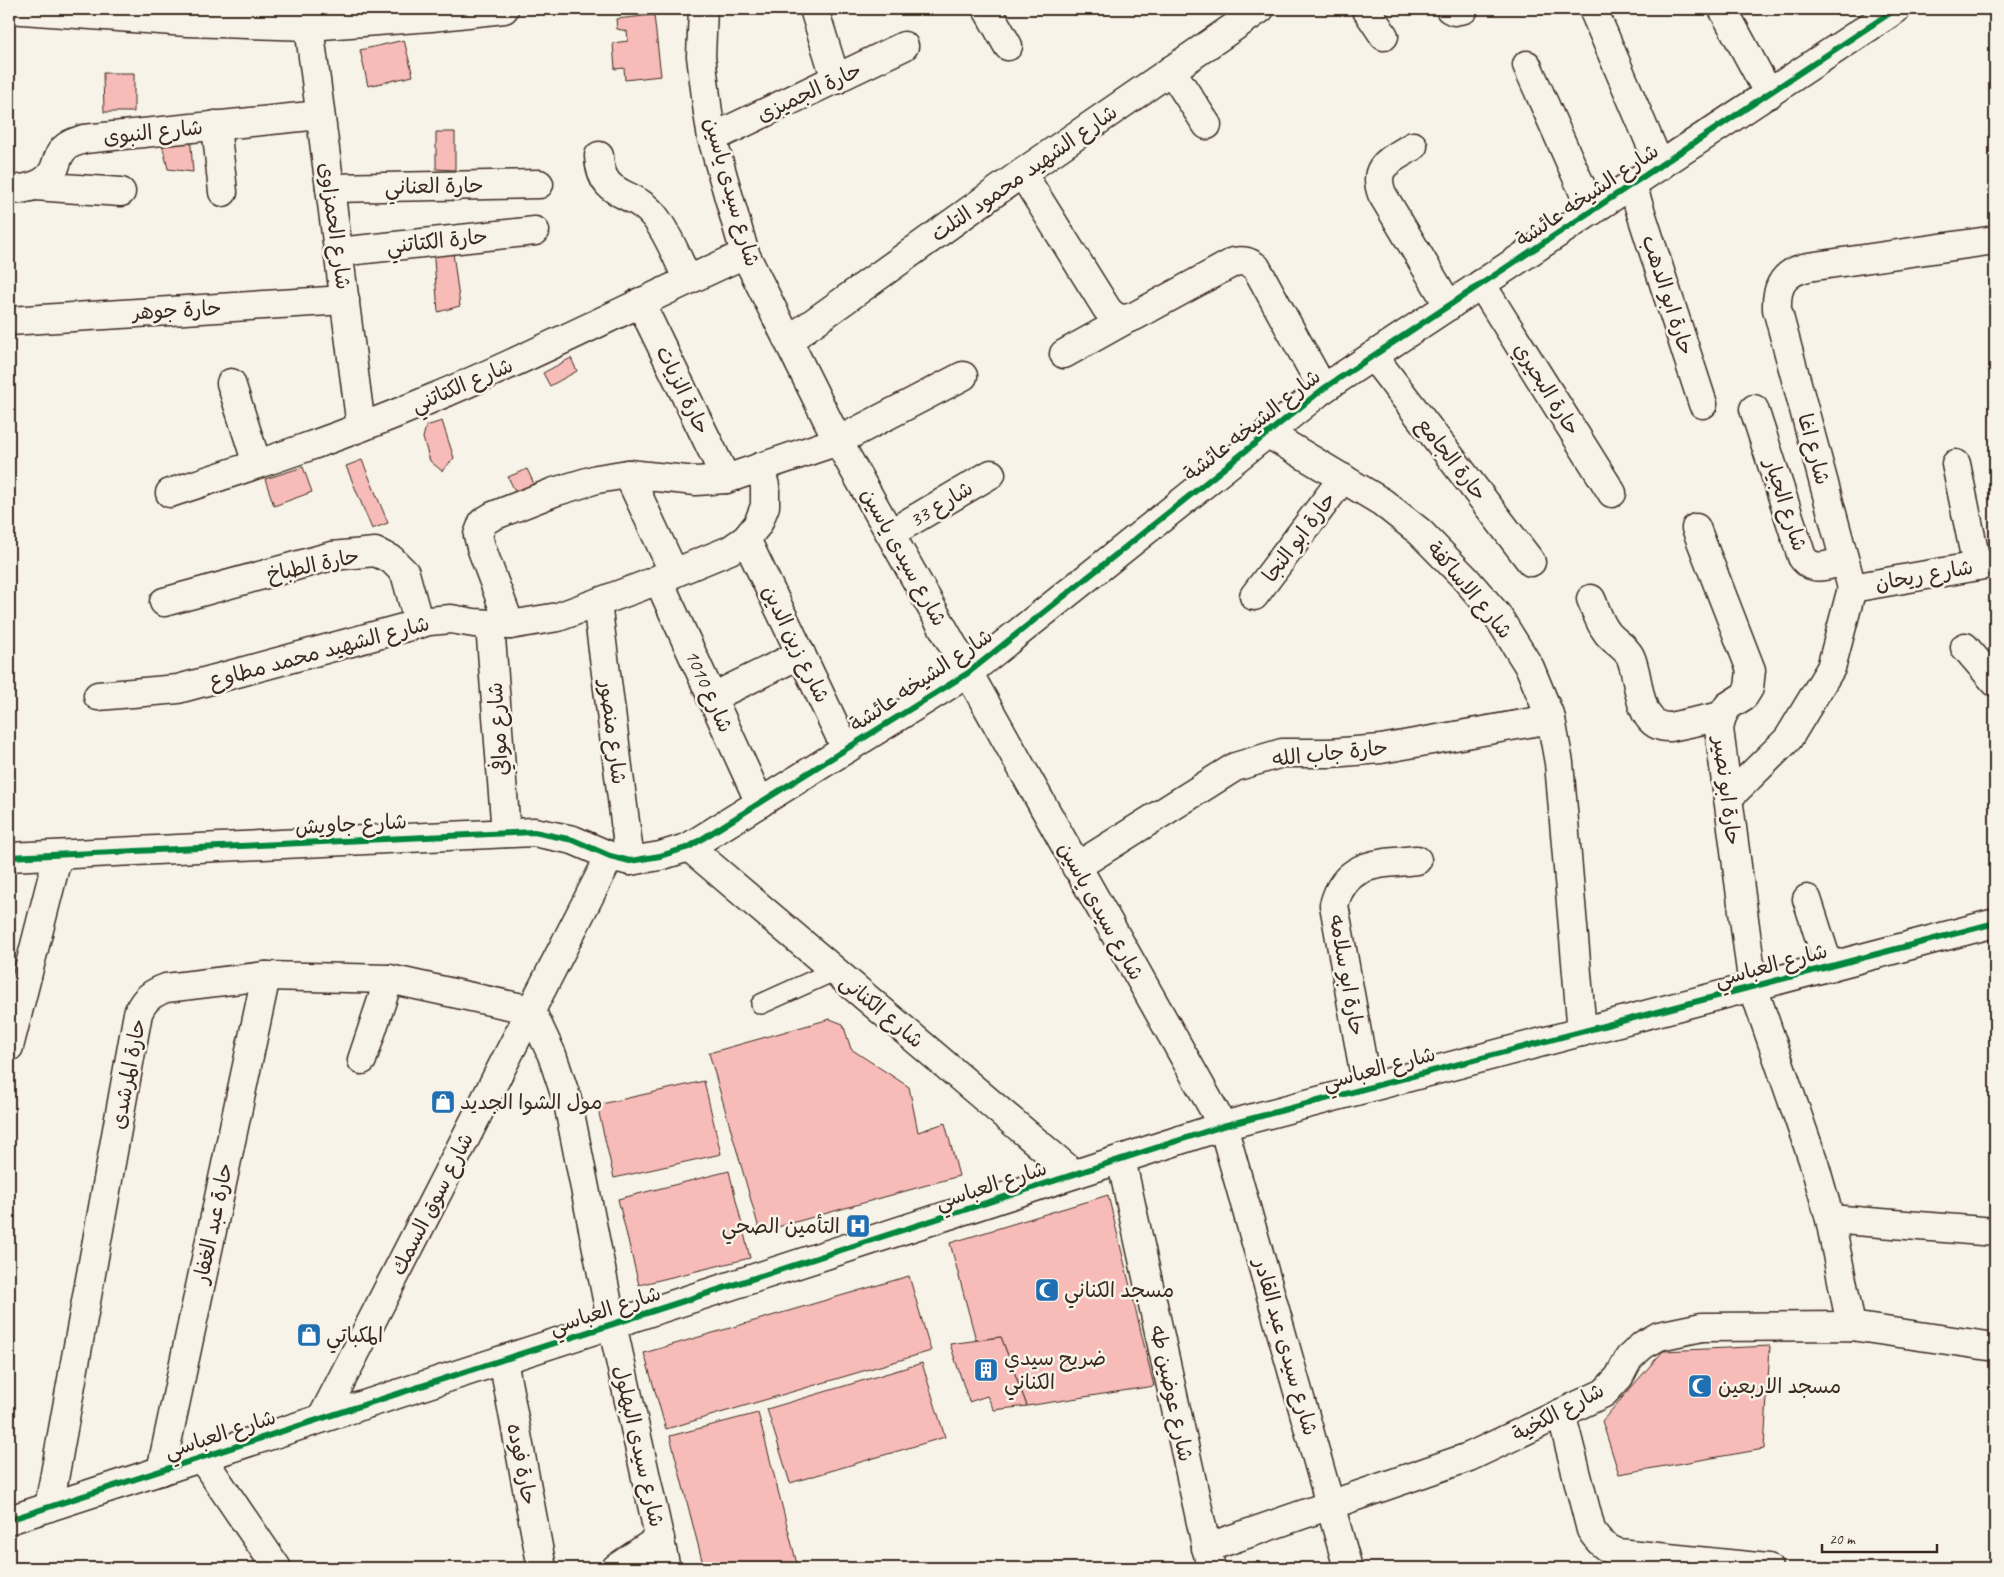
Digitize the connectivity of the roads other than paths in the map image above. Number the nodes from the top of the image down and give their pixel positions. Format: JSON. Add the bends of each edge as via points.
{"nodes":[{"id":1,"x":9,"y":9,"type":"edge"},
{"id":2,"x":504,"y":9,"type":"edge"},
{"id":3,"x":703,"y":9,"type":"edge"},
{"id":4,"x":814,"y":9,"type":"edge"},
{"id":5,"x":987,"y":9,"type":"edge"},
{"id":6,"x":1260,"y":9,"type":"edge"},
{"id":7,"x":1366,"y":9,"type":"edge"},
{"id":8,"x":1450,"y":9,"type":"edge"},
{"id":9,"x":1464,"y":9,"type":"edge"},
{"id":10,"x":1593,"y":9,"type":"edge"},
{"id":11,"x":1724,"y":9,"type":"edge"},
{"id":12,"x":1896,"y":9,"type":"edge"},
{"id":13,"x":431,"y":13,"type":"edge"},
{"id":14,"x":187,"y":15,"type":"edge"},
{"id":15,"x":309,"y":17,"type":"edge"},
{"id":16,"x":1384,"y":36,"type":"dead end"},
{"id":17,"x":904,"y":46,"type":"dead end"},
{"id":18,"x":1008,"y":46,"type":"dead end"},
{"id":19,"x":1527,"y":65,"type":"dead end"},
{"id":20,"x":1171,"y":70,"type":"junction"},
{"id":21,"x":836,"y":80,"type":"junction"},
{"id":22,"x":1768,"y":94,"type":"junction"},
{"id":23,"x":320,"y":115,"type":"junction"},
{"id":24,"x":216,"y":125,"type":"junction"},
{"id":25,"x":1207,"y":125,"type":"dead end"},
{"id":26,"x":712,"y":138,"type":"junction"},
{"id":27,"x":1413,"y":146,"type":"dead end"},
{"id":28,"x":599,"y":156,"type":"dead end"},
{"id":29,"x":1660,"y":166,"type":"junction"},
{"id":30,"x":1022,"y":173,"type":"junction"},
{"id":31,"x":539,"y":184,"type":"dead end"},
{"id":32,"x":1632,"y":185,"type":"junction"},
{"id":33,"x":22,"y":188,"type":"edge"},
{"id":34,"x":330,"y":188,"type":"junction"},
{"id":35,"x":121,"y":192,"type":"dead end"},
{"id":36,"x":223,"y":192,"type":"dead end"},
{"id":37,"x":1592,"y":211,"type":"junction"},
{"id":38,"x":535,"y":231,"type":"dead end"},
{"id":39,"x":1995,"y":240,"type":"edge"},
{"id":40,"x":338,"y":252,"type":"junction"},
{"id":41,"x":745,"y":254,"type":"junction"},
{"id":42,"x":688,"y":280,"type":"junction"},
{"id":43,"x":1481,"y":284,"type":"junction"},
{"id":44,"x":345,"y":300,"type":"junction"},
{"id":45,"x":640,"y":302,"type":"junction"},
{"id":46,"x":1449,"y":306,"type":"junction"},
{"id":47,"x":1125,"y":320,"type":"junction"},
{"id":48,"x":9,"y":321,"type":"edge"},
{"id":49,"x":789,"y":340,"type":"junction"},
{"id":50,"x":1064,"y":354,"type":"dead end"},
{"id":51,"x":1373,"y":356,"type":"junction"},
{"id":52,"x":963,"y":376,"type":"dead end"},
{"id":53,"x":231,"y":383,"type":"dead end"},
{"id":54,"x":1323,"y":388,"type":"junction"},
{"id":55,"x":1703,"y":404,"type":"dead end"},
{"id":56,"x":1754,"y":409,"type":"dead end"},
{"id":57,"x":361,"y":427,"type":"junction"},
{"id":58,"x":1267,"y":433,"type":"junction"},
{"id":59,"x":838,"y":441,"type":"junction"},
{"id":60,"x":257,"y":464,"type":"junction"},
{"id":61,"x":1956,"y":464,"type":"dead end"},
{"id":62,"x":760,"y":467,"type":"junction"},
{"id":63,"x":628,"y":474,"type":"junction"},
{"id":64,"x":991,"y":474,"type":"dead end"},
{"id":65,"x":1344,"y":478,"type":"junction"},
{"id":66,"x":726,"y":479,"type":"junction"},
{"id":67,"x":170,"y":493,"type":"dead end"},
{"id":68,"x":1612,"y":493,"type":"dead end"},
{"id":69,"x":1696,"y":528,"type":"dead end"},
{"id":70,"x":891,"y":533,"type":"junction"},
{"id":71,"x":746,"y":539,"type":"junction"},
{"id":72,"x":1844,"y":561,"type":"junction"},
{"id":73,"x":1531,"y":562,"type":"dead end"},
{"id":74,"x":1986,"y":564,"type":"edge"},
{"id":75,"x":666,"y":576,"type":"junction"},
{"id":76,"x":1852,"y":588,"type":"junction"},
{"id":77,"x":1254,"y":596,"type":"dead end"},
{"id":78,"x":1591,"y":600,"type":"dead end"},
{"id":79,"x":164,"y":602,"type":"dead end"},
{"id":80,"x":597,"y":603,"type":"junction"},
{"id":81,"x":419,"y":624,"type":"junction"},
{"id":82,"x":500,"y":625,"type":"junction"},
{"id":83,"x":1965,"y":648,"type":"dead end"},
{"id":84,"x":801,"y":654,"type":"junction"},
{"id":85,"x":968,"y":673,"type":"junction"},
{"id":86,"x":1995,"y":682,"type":"edge"},
{"id":87,"x":98,"y":696,"type":"dead end"},
{"id":88,"x":712,"y":698,"type":"junction"},
{"id":89,"x":1722,"y":716,"type":"junction"},
{"id":90,"x":1551,"y":719,"type":"junction"},
{"id":91,"x":846,"y":749,"type":"junction"},
{"id":92,"x":1728,"y":798,"type":"junction"},
{"id":93,"x":760,"y":803,"type":"junction"},
{"id":94,"x":506,"y":833,"type":"junction"},
{"id":95,"x":689,"y":847,"type":"junction"},
{"id":96,"x":58,"y":855,"type":"junction"},
{"id":97,"x":9,"y":857,"type":"edge"},
{"id":98,"x":620,"y":858,"type":"junction"},
{"id":99,"x":1417,"y":860,"type":"dead end"},
{"id":100,"x":1076,"y":867,"type":"junction"},
{"id":101,"x":1808,"y":899,"type":"dead end"},
{"id":102,"x":1995,"y":923,"type":"edge"},
{"id":103,"x":1828,"y":967,"type":"junction"},
{"id":104,"x":834,"y":971,"type":"junction"},
{"id":105,"x":266,"y":976,"type":"junction"},
{"id":106,"x":389,"y":979,"type":"junction"},
{"id":107,"x":1753,"y":987,"type":"junction"},
{"id":108,"x":761,"y":1004,"type":"dead end"},
{"id":109,"x":532,"y":1010,"type":"junction"},
{"id":110,"x":1582,"y":1032,"type":"junction"},
{"id":111,"x":9,"y":1046,"type":"edge"},
{"id":112,"x":362,"y":1060,"type":"dead end"},
{"id":113,"x":1368,"y":1088,"type":"junction"},
{"id":114,"x":1223,"y":1126,"type":"junction"},
{"id":115,"x":1121,"y":1159,"type":"junction"},
{"id":116,"x":1074,"y":1174,"type":"junction"},
{"id":117,"x":1830,"y":1219,"type":"junction"},
{"id":118,"x":1995,"y":1232,"type":"edge"},
{"id":119,"x":612,"y":1324,"type":"junction"},
{"id":120,"x":1851,"y":1326,"type":"junction"},
{"id":121,"x":1995,"y":1347,"type":"edge"},
{"id":122,"x":503,"y":1360,"type":"junction"},
{"id":123,"x":1561,"y":1413,"type":"junction"},
{"id":124,"x":322,"y":1418,"type":"junction"},
{"id":125,"x":202,"y":1458,"type":"junction"},
{"id":126,"x":161,"y":1471,"type":"junction"},
{"id":127,"x":1331,"y":1506,"type":"junction"},
{"id":128,"x":49,"y":1507,"type":"junction"},
{"id":129,"x":9,"y":1520,"type":"edge"},
{"id":130,"x":660,"y":1538,"type":"junction"},
{"id":131,"x":1209,"y":1558,"type":"edge"},
{"id":132,"x":277,"y":1568,"type":"edge"},
{"id":133,"x":542,"y":1568,"type":"edge"},
{"id":134,"x":616,"y":1568,"type":"edge"},
{"id":135,"x":666,"y":1568,"type":"edge"},
{"id":136,"x":1348,"y":1568,"type":"edge"},
{"id":137,"x":1768,"y":1568,"type":"edge"}],
"edges":[{"from":1,"to":14,"type":"street"},
{"from":2,"to":13,"type":"street"},
{"from":3,"to":26,"type":"street","name":"شارع سيدى ياسين","via":[[701,56]]},
{"from":4,"to":21,"type":"street"},
{"from":5,"to":18,"type":"street"},
{"from":6,"to":20,"type":"street","name":"شارع الشهيد محمود التلت"},
{"from":7,"to":16,"type":"street"},
{"from":8,"to":9,"type":"street"},
{"from":10,"to":29,"type":"street"},
{"from":11,"to":22,"type":"street"},
{"from":12,"to":22,"type":"street","name":"شارع الشيخه عائشة"},
{"from":13,"to":15,"type":"street"},
{"from":14,"to":15,"type":"street"},
{"from":15,"to":23,"type":"street","name":"شارع الحمزاوى"},
{"from":17,"to":21,"type":"street","name":"حارة الجميزى"},
{"from":19,"to":37,"type":"street"},
{"from":20,"to":25,"type":"street"},
{"from":20,"to":30,"type":"street","name":"شارع الشهيد محمود التلت"},
{"from":21,"to":26,"type":"street","name":"حارة الجميزى"},
{"from":22,"to":29,"type":"street","name":"شارع الشيخه عائشة"},
{"from":23,"to":24,"type":"street","name":"شارع النبوى"},
{"from":23,"to":34,"type":"street","name":"شارع الحمزاوى"},
{"from":24,"to":33,"type":"street","name":"شارع النبوى","via":[[84,139],[69,144],[58,155],[54,170],[45,182]]},
{"from":24,"to":36,"type":"street"},
{"from":26,"to":41,"type":"street","name":"شارع سيدى ياسين"},
{"from":27,"to":46,"type":"street","via":[[1384,166],[1378,174],[1378,184]]},
{"from":28,"to":42,"type":"street","via":[[605,182],[615,192],[649,210]]},
{"from":29,"to":32,"type":"street","name":"شارع الشيخه عائشة"},
{"from":30,"to":47,"type":"street","via":[[1107,309],[1115,317]]},
{"from":30,"to":49,"type":"street","name":"شارع الشهيد محمود التلت"},
{"from":31,"to":34,"type":"street","name":"حارة العناني"},
{"from":32,"to":37,"type":"street","name":"شارع الشيخه عائشة"},
{"from":32,"to":55,"type":"street","name":"حارة ابو الدهب"},
{"from":33,"to":35,"type":"street"},
{"from":34,"to":40,"type":"street","name":"شارع الحمزاوى"},
{"from":37,"to":43,"type":"street","name":"شارع الشيخه عائشة"},
{"from":38,"to":40,"type":"street","name":"حارة الكتاتني"},
{"from":39,"to":72,"type":"street","name":"شارع اغا","via":[[1796,270],[1780,286],[1776,297],[1777,309]]},
{"from":40,"to":44,"type":"street","name":"شارع الحمزاوى"},
{"from":41,"to":42,"type":"street","name":"شارع الكتاتني"},
{"from":41,"to":49,"type":"street","name":"شارع سيدى ياسين"},
{"from":42,"to":45,"type":"street","name":"شارع الكتاتني"},
{"from":43,"to":46,"type":"street","name":"شارع الشيخه عائشة"},
{"from":43,"to":68,"type":"street","name":"حارة البحيري"},
{"from":44,"to":48,"type":"street","name":"حارة جوهر"},
{"from":44,"to":57,"type":"street","name":"شارع الحمزاوى"},
{"from":45,"to":57,"type":"street","name":"شارع الكتاتني","via":[[523,359]]},
{"from":45,"to":66,"type":"street","name":"حارة الزيات"},
{"from":46,"to":51,"type":"street","name":"شارع الشيخه عائشة"},
{"from":47,"to":50,"type":"street"},
{"from":47,"to":54,"type":"street","via":[[1234,262],[1250,262],[1256,267]]},
{"from":49,"to":59,"type":"street","name":"شارع سيدى ياسين"},
{"from":51,"to":54,"type":"street","name":"شارع الشيخه عائشة"},
{"from":51,"to":73,"type":"street","name":"حارة الجامع"},
{"from":52,"to":59,"type":"street","name":"شارع موافي"},
{"from":53,"to":60,"type":"street"},
{"from":54,"to":58,"type":"street","name":"شارع الشيخه عائشة"},
{"from":56,"to":72,"type":"street","name":"شارع الجيار","via":[[1802,557],[1816,567]]},
{"from":57,"to":60,"type":"street","name":"شارع الكتاتني"},
{"from":58,"to":65,"type":"street","name":"شارع الاساكفة"},
{"from":58,"to":85,"type":"street","name":"شارع الشيخه عائشة"},
{"from":59,"to":62,"type":"street","name":"شارع موافي"},
{"from":59,"to":70,"type":"street","name":"شارع سيدى ياسين"},
{"from":60,"to":67,"type":"street","name":"شارع الكتاتني"},
{"from":61,"to":74,"type":"street"},
{"from":62,"to":66,"type":"street","name":"شارع موافي"},
{"from":62,"to":71,"type":"street","name":"شارع الشهيد محمد مطاوع","via":[[765,486],[765,506],[758,524]]},
{"from":63,"to":66,"type":"street","name":"شارع موافي","via":[[696,481]]},
{"from":63,"to":75,"type":"street","name":"شارع 1010"},
{"from":63,"to":82,"type":"street","name":"شارع موافي","via":[[554,492],[483,522],[478,535]]},
{"from":64,"to":70,"type":"street","name":"شارع 33"},
{"from":65,"to":77,"type":"street","name":"حارة ابو النجا"},
{"from":65,"to":90,"type":"street","name":"شارع الاساكفة","via":[[1420,532],[1470,583],[1497,615],[1530,668]]},
{"from":69,"to":89,"type":"street","name":"حارة ابو نصير","via":[[1751,670],[1749,688],[1744,696],[1728,706]]},
{"from":70,"to":85,"type":"street","name":"شارع سيدى ياسين"},
{"from":71,"to":75,"type":"street","name":"شارع الشهيد محمد مطاوع","via":[[730,550]]},
{"from":71,"to":84,"type":"street","name":"شارع زين الدين"},
{"from":72,"to":76,"type":"street","name":"شارع اغا"},
{"from":74,"to":76,"type":"street","name":"شارع ريحان"},
{"from":75,"to":80,"type":"street","name":"شارع الشهيد محمد مطاوع"},
{"from":75,"to":88,"type":"street","name":"شارع 1010"},
{"from":76,"to":92,"type":"street","via":[[1831,668],[1788,739]]},
{"from":78,"to":89,"type":"street","via":[[1606,631],[1630,655],[1642,704],[1654,722],[1670,727]]},
{"from":79,"to":81,"type":"street","name":"حارة الطباخ","via":[[332,556],[375,552],[391,559],[405,573]]},
{"from":80,"to":82,"type":"street","name":"شارع الشهيد محمد مطاوع","via":[[558,617]]},
{"from":80,"to":98,"type":"street","name":"شارع منصور"},
{"from":81,"to":82,"type":"street","name":"شارع الشهيد محمد مطاوع","via":[[451,619]]},
{"from":81,"to":87,"type":"street","name":"شارع الشهيد محمد مطاوع","via":[[178,688]]},
{"from":82,"to":94,"type":"street","name":"شارع موافي"},
{"from":83,"to":86,"type":"street"},
{"from":84,"to":88,"type":"street"},
{"from":84,"to":91,"type":"street","name":"شارع زين الدين"},
{"from":85,"to":91,"type":"street","name":"شارع الشيخه عائشة"},
{"from":85,"to":100,"type":"street","name":"شارع سيدى ياسين"},
{"from":88,"to":93,"type":"street","name":"شارع 1010"},
{"from":89,"to":92,"type":"street","name":"حارة ابو نصير","via":[[1718,729]]},
{"from":90,"to":100,"type":"street","name":"حارة جاب الله","via":[[1381,749],[1282,753],[1235,767]]},
{"from":90,"to":110,"type":"street","name":"شارع الاساكفة","via":[[1559,763]]},
{"from":91,"to":93,"type":"street","name":"شارع الشيخه عائشة"},
{"from":92,"to":107,"type":"street","name":"حارة ابو نصير"},
{"from":93,"to":95,"type":"street","name":"شارع الشيخه عائشة"},
{"from":94,"to":96,"type":"street","name":"شارع جاويش"},
{"from":94,"to":98,"type":"street","name":"شارع جاويش","via":[[534,832],[572,840]]},
{"from":95,"to":98,"type":"street","via":[[660,856]]},
{"from":95,"to":104,"type":"street","name":"شارع الكنانى"},
{"from":96,"to":97,"type":"street","name":"شارع جاويش"},
{"from":96,"to":111,"type":"street"},
{"from":98,"to":109,"type":"street","name":"شارع سوق السمك"},
{"from":99,"to":113,"type":"street","name":"حارة ابو سلامه","via":[[1368,866],[1355,871],[1337,892],[1334,905]]},
{"from":100,"to":114,"type":"street","name":"شارع سيدى ياسين"},
{"from":101,"to":103,"type":"street"},
{"from":102,"to":103,"type":"street","name":"شارع العباسي"},
{"from":103,"to":107,"type":"street","name":"شارع العباسي"},
{"from":104,"to":108,"type":"lane"},
{"from":104,"to":116,"type":"street","name":"شارع الكنانى"},
{"from":105,"to":106,"type":"street","name":"حارة المرشدى"},
{"from":105,"to":126,"type":"street","name":"حارة عبد الغفار"},
{"from":105,"to":128,"type":"street","name":"حارة المرشدى","via":[[166,988],[149,996],[138,1013]]},
{"from":106,"to":109,"type":"street","name":"حارة المرشدى"},
{"from":106,"to":112,"type":"street"},
{"from":107,"to":110,"type":"street","name":"شارع العباسي"},
{"from":107,"to":117,"type":"street","name":"حارة ابو نصير"},
{"from":109,"to":119,"type":"street","name":"شارع سيدى البهلول","via":[[568,1103]]},
{"from":109,"to":124,"type":"street","name":"شارع سوق السمك"},
{"from":110,"to":113,"type":"street","name":"شارع العباسي"},
{"from":113,"to":114,"type":"street","name":"شارع العباسي"},
{"from":114,"to":115,"type":"street","name":"شارع العباسي"},
{"from":114,"to":127,"type":"street","name":"شارع سيدى عبد القادر"},
{"from":115,"to":116,"type":"street","name":"شارع العباسي"},
{"from":115,"to":131,"type":"street","name":"شارع عوضين طه"},
{"from":116,"to":119,"type":"street","name":"شارع العباسي"},
{"from":117,"to":118,"type":"street"},
{"from":117,"to":120,"type":"street","name":"حارة ابو نصير"},
{"from":119,"to":122,"type":"street","name":"شارع العباسي"},
{"from":119,"to":130,"type":"street","name":"شارع سيدى البهلول"},
{"from":120,"to":121,"type":"street","name":"شارع الكخية"},
{"from":120,"to":123,"type":"street","name":"شارع الكخية","via":[[1702,1327],[1659,1336],[1628,1358],[1619,1377],[1604,1393]]},
{"from":122,"to":124,"type":"street","name":"شارع العباسي"},
{"from":122,"to":133,"type":"street","name":"حارة فوده"},
{"from":123,"to":127,"type":"street","name":"شارع الكخية","via":[[1470,1457]]},
{"from":123,"to":137,"type":"street","via":[[1591,1530],[1607,1549],[1618,1553]]},
{"from":124,"to":125,"type":"street","name":"شارع العباسي"},
{"from":125,"to":126,"type":"street","name":"شارع العباسي"},
{"from":125,"to":132,"type":"street"},
{"from":126,"to":128,"type":"street","name":"شارع العباسي"},
{"from":127,"to":131,"type":"street","name":"شارع الكخية"},
{"from":127,"to":136,"type":"street","name":"شارع سيدى عبد القادر"},
{"from":128,"to":129,"type":"street","name":"شارع العباسي"},
{"from":130,"to":134,"type":"street"},
{"from":130,"to":135,"type":"street","name":"شارع سيدى البهلول"}]}
